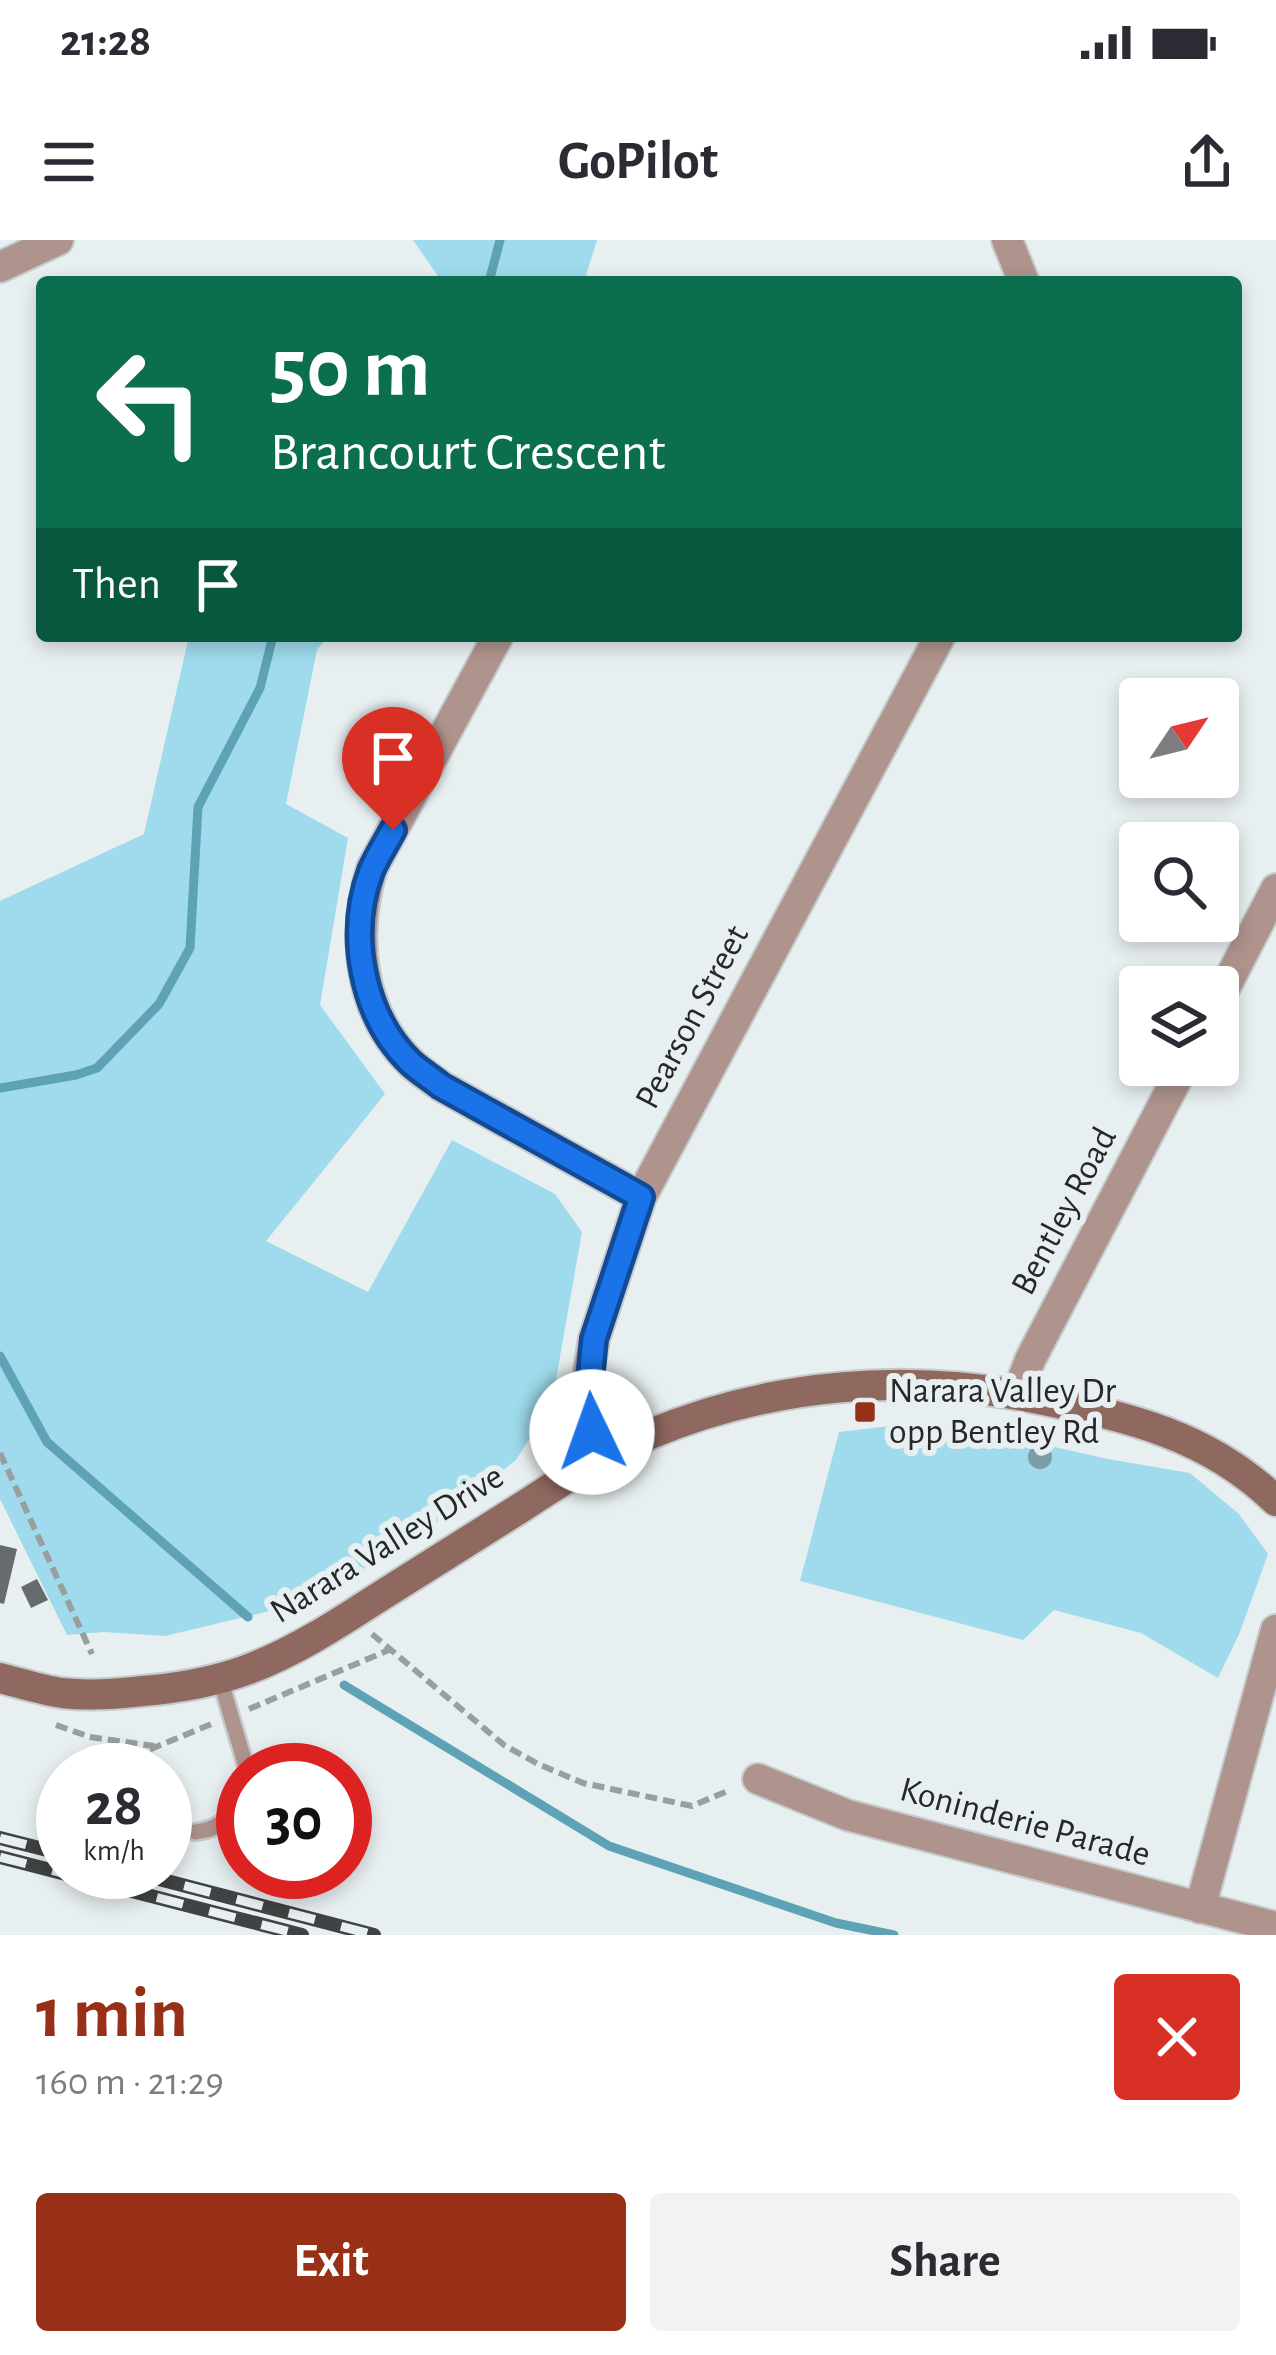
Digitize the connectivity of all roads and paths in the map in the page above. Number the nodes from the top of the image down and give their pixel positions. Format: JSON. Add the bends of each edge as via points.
{"nodes":[{"id":1,"x":58,"y":240,"type":"edge"},
{"id":2,"x":1006,"y":240,"type":"edge"},
{"id":3,"x":0,"y":267,"type":"edge"},
{"id":4,"x":1021,"y":276,"type":"edge"},
{"id":5,"x":495,"y":642,"type":"edge"},
{"id":6,"x":937,"y":642,"type":"edge"},
{"id":7,"x":1276,"y":889,"type":"edge"},
{"id":8,"x":1236,"y":966,"type":"edge"},
{"id":9,"x":1173,"y":1086,"type":"edge"},
{"id":10,"x":641,"y":1197,"type":"junction"},
{"id":11,"x":1017,"y":1394,"type":"junction"},
{"id":12,"x":0,"y":1453,"type":"edge"},
{"id":13,"x":603,"y":1457,"type":"junction"},
{"id":14,"x":1276,"y":1501,"type":"edge"},
{"id":15,"x":352,"y":1614,"type":"junction"},
{"id":16,"x":1276,"y":1630,"type":"edge"},
{"id":17,"x":92,"y":1654,"type":"dead end"},
{"id":18,"x":0,"y":1678,"type":"edge"},
{"id":19,"x":220,"y":1679,"type":"junction"},
{"id":20,"x":49,"y":1723,"type":"dead end"},
{"id":21,"x":132,"y":1743,"type":"edge"},
{"id":22,"x":239,"y":1743,"type":"edge"},
{"id":23,"x":758,"y":1779,"type":"joint"},
{"id":24,"x":216,"y":1826,"type":"edge"},
{"id":25,"x":195,"y":1832,"type":"dead end"},
{"id":26,"x":1200,"y":1908,"type":"junction"},
{"id":27,"x":1276,"y":1927,"type":"edge"}],
"edges":[{"from":1,"to":3,"type":"street"},
{"from":2,"to":4,"type":"street"},
{"from":5,"to":10,"type":"street","via":[[372,868],[361,916],[371,1000],[388,1036],[441,1086]]},
{"from":6,"to":10,"type":"street","name":"Pearson Street"},
{"from":7,"to":8,"type":"street"},
{"from":9,"to":11,"type":"street","name":"Bentley Road"},
{"from":10,"to":13,"type":"street","name":"Pearson Street","via":[[589,1369],[592,1432]]},
{"from":11,"to":13,"type":"main road","name":"Narara Valley Drive","via":[[908,1385],[804,1390],[702,1415]]},
{"from":11,"to":14,"type":"main road","name":"Narara Valley Drive","via":[[1155,1426],[1198,1444]]},
{"from":12,"to":17,"type":"path"},
{"from":13,"to":15,"type":"main road","name":"Narara Valley Drive"},
{"from":15,"to":19,"type":"main road","name":"Narara Valley Drive"},
{"from":15,"to":23,"type":"path","via":[[504,1745],[583,1784],[692,1806]]},
{"from":16,"to":26,"type":"street"},
{"from":18,"to":19,"type":"main road","name":"Narara Valley Drive","via":[[89,1694]]},
{"from":19,"to":22,"type":"lane"},
{"from":20,"to":21,"type":"path"},
{"from":23,"to":26,"type":"street","name":"Koninderie Parade","via":[[847,1816]]},
{"from":24,"to":25,"type":"lane"},
{"from":26,"to":27,"type":"street","name":"Koninderie Parade"}]}
